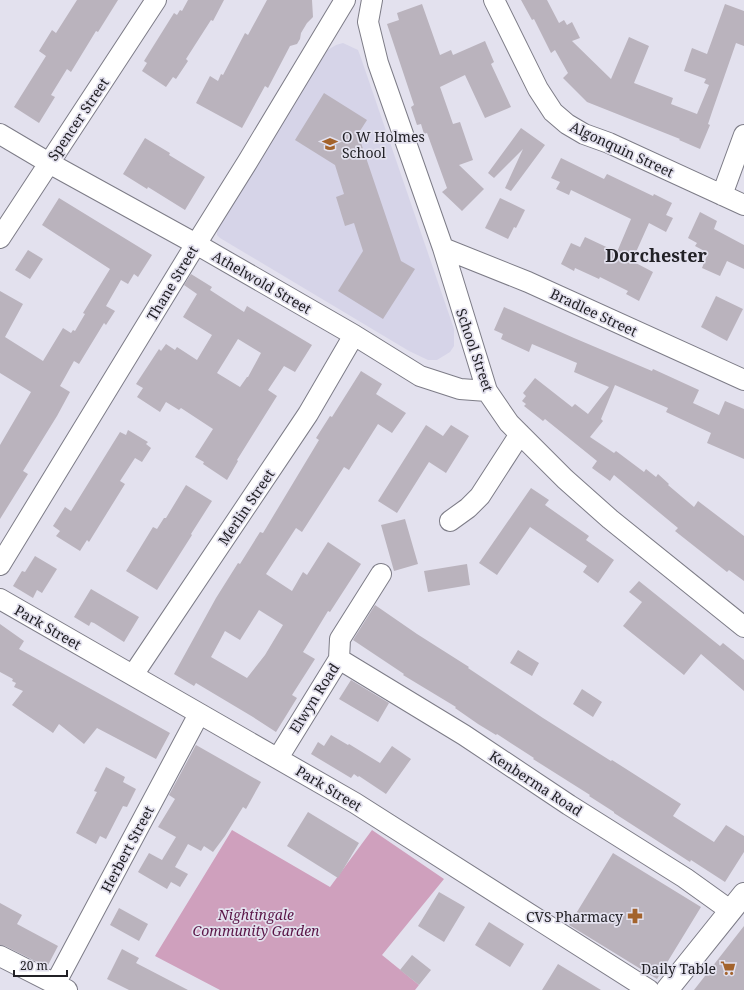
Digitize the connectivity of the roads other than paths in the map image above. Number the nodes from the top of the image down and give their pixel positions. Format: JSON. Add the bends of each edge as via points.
{"nodes":[{"id":1,"x":156,"y":0,"type":"edge"},
{"id":2,"x":345,"y":0,"type":"edge"},
{"id":3,"x":372,"y":0,"type":"edge"},
{"id":4,"x":494,"y":0,"type":"edge"},
{"id":5,"x":0,"y":134,"type":"edge"},
{"id":6,"x":744,"y":135,"type":"edge"},
{"id":7,"x":49,"y":163,"type":"junction"},
{"id":8,"x":722,"y":195,"type":"junction"},
{"id":9,"x":744,"y":205,"type":"edge"},
{"id":10,"x":0,"y":238,"type":"edge"},
{"id":11,"x":196,"y":244,"type":"junction"},
{"id":12,"x":443,"y":248,"type":"junction"},
{"id":13,"x":354,"y":336,"type":"junction"},
{"id":14,"x":744,"y":380,"type":"edge"},
{"id":15,"x":487,"y":391,"type":"junction"},
{"id":16,"x":520,"y":434,"type":"junction"},
{"id":17,"x":450,"y":521,"type":"dead end"},
{"id":18,"x":0,"y":566,"type":"edge"},
{"id":19,"x":381,"y":574,"type":"dead end"},
{"id":20,"x":0,"y":599,"type":"edge"},
{"id":21,"x":744,"y":627,"type":"edge"},
{"id":22,"x":339,"y":659,"type":"junction"},
{"id":23,"x":133,"y":675,"type":"junction"},
{"id":24,"x":199,"y":714,"type":"junction"},
{"id":25,"x":278,"y":758,"type":"junction"},
{"id":26,"x":744,"y":894,"type":"edge"},
{"id":27,"x":731,"y":911,"type":"junction"},
{"id":28,"x":0,"y":956,"type":"edge"},
{"id":29,"x":61,"y":987,"type":"edge"},
{"id":30,"x":649,"y":990,"type":"edge"},
{"id":31,"x":667,"y":990,"type":"edge"}],
"edges":[{"from":1,"to":7,"type":"street","name":"Spencer Street"},
{"from":2,"to":11,"type":"street","name":"Thane Street"},
{"from":3,"to":12,"type":"street","name":"School Street","via":[[368,22],[378,63]]},
{"from":4,"to":8,"type":"street","name":"Algonquin Street","via":[[538,89],[553,112],[567,124],[584,134]]},
{"from":5,"to":7,"type":"street","name":"Athelwold Street"},
{"from":6,"to":8,"type":"street"},
{"from":7,"to":10,"type":"street","name":"Spencer Street"},
{"from":7,"to":11,"type":"street","name":"Athelwold Street"},
{"from":8,"to":9,"type":"street","name":"Algonquin Street"},
{"from":11,"to":13,"type":"street","name":"Athelwold Street"},
{"from":11,"to":18,"type":"street","name":"Thane Street"},
{"from":12,"to":14,"type":"street","name":"Bradlee Street","via":[[528,282]]},
{"from":12,"to":15,"type":"street","name":"School Street"},
{"from":13,"to":15,"type":"street","name":"Athelwold Street","via":[[420,376],[460,389]]},
{"from":13,"to":23,"type":"street","name":"Merlin Street","via":[[308,414]]},
{"from":15,"to":16,"type":"street","name":"School Street","via":[[509,423]]},
{"from":16,"to":17,"type":"street","via":[[480,496]]},
{"from":16,"to":21,"type":"street","name":"School Street","via":[[610,519]]},
{"from":19,"to":22,"type":"street","name":"Elwyn Road","via":[[340,639]]},
{"from":20,"to":23,"type":"street","name":"Park Street"},
{"from":22,"to":25,"type":"street","name":"Elwyn Road"},
{"from":22,"to":27,"type":"street","name":"Kenberma Road","via":[[464,735],[685,878]]},
{"from":23,"to":24,"type":"street","name":"Park Street"},
{"from":24,"to":25,"type":"street","name":"Park Street"},
{"from":24,"to":29,"type":"street","name":"Herbert Street"},
{"from":25,"to":30,"type":"street","name":"Park Street","via":[[355,803]]},
{"from":26,"to":27,"type":"main road"},
{"from":27,"to":31,"type":"main road"},
{"from":28,"to":29,"type":"street"}]}
